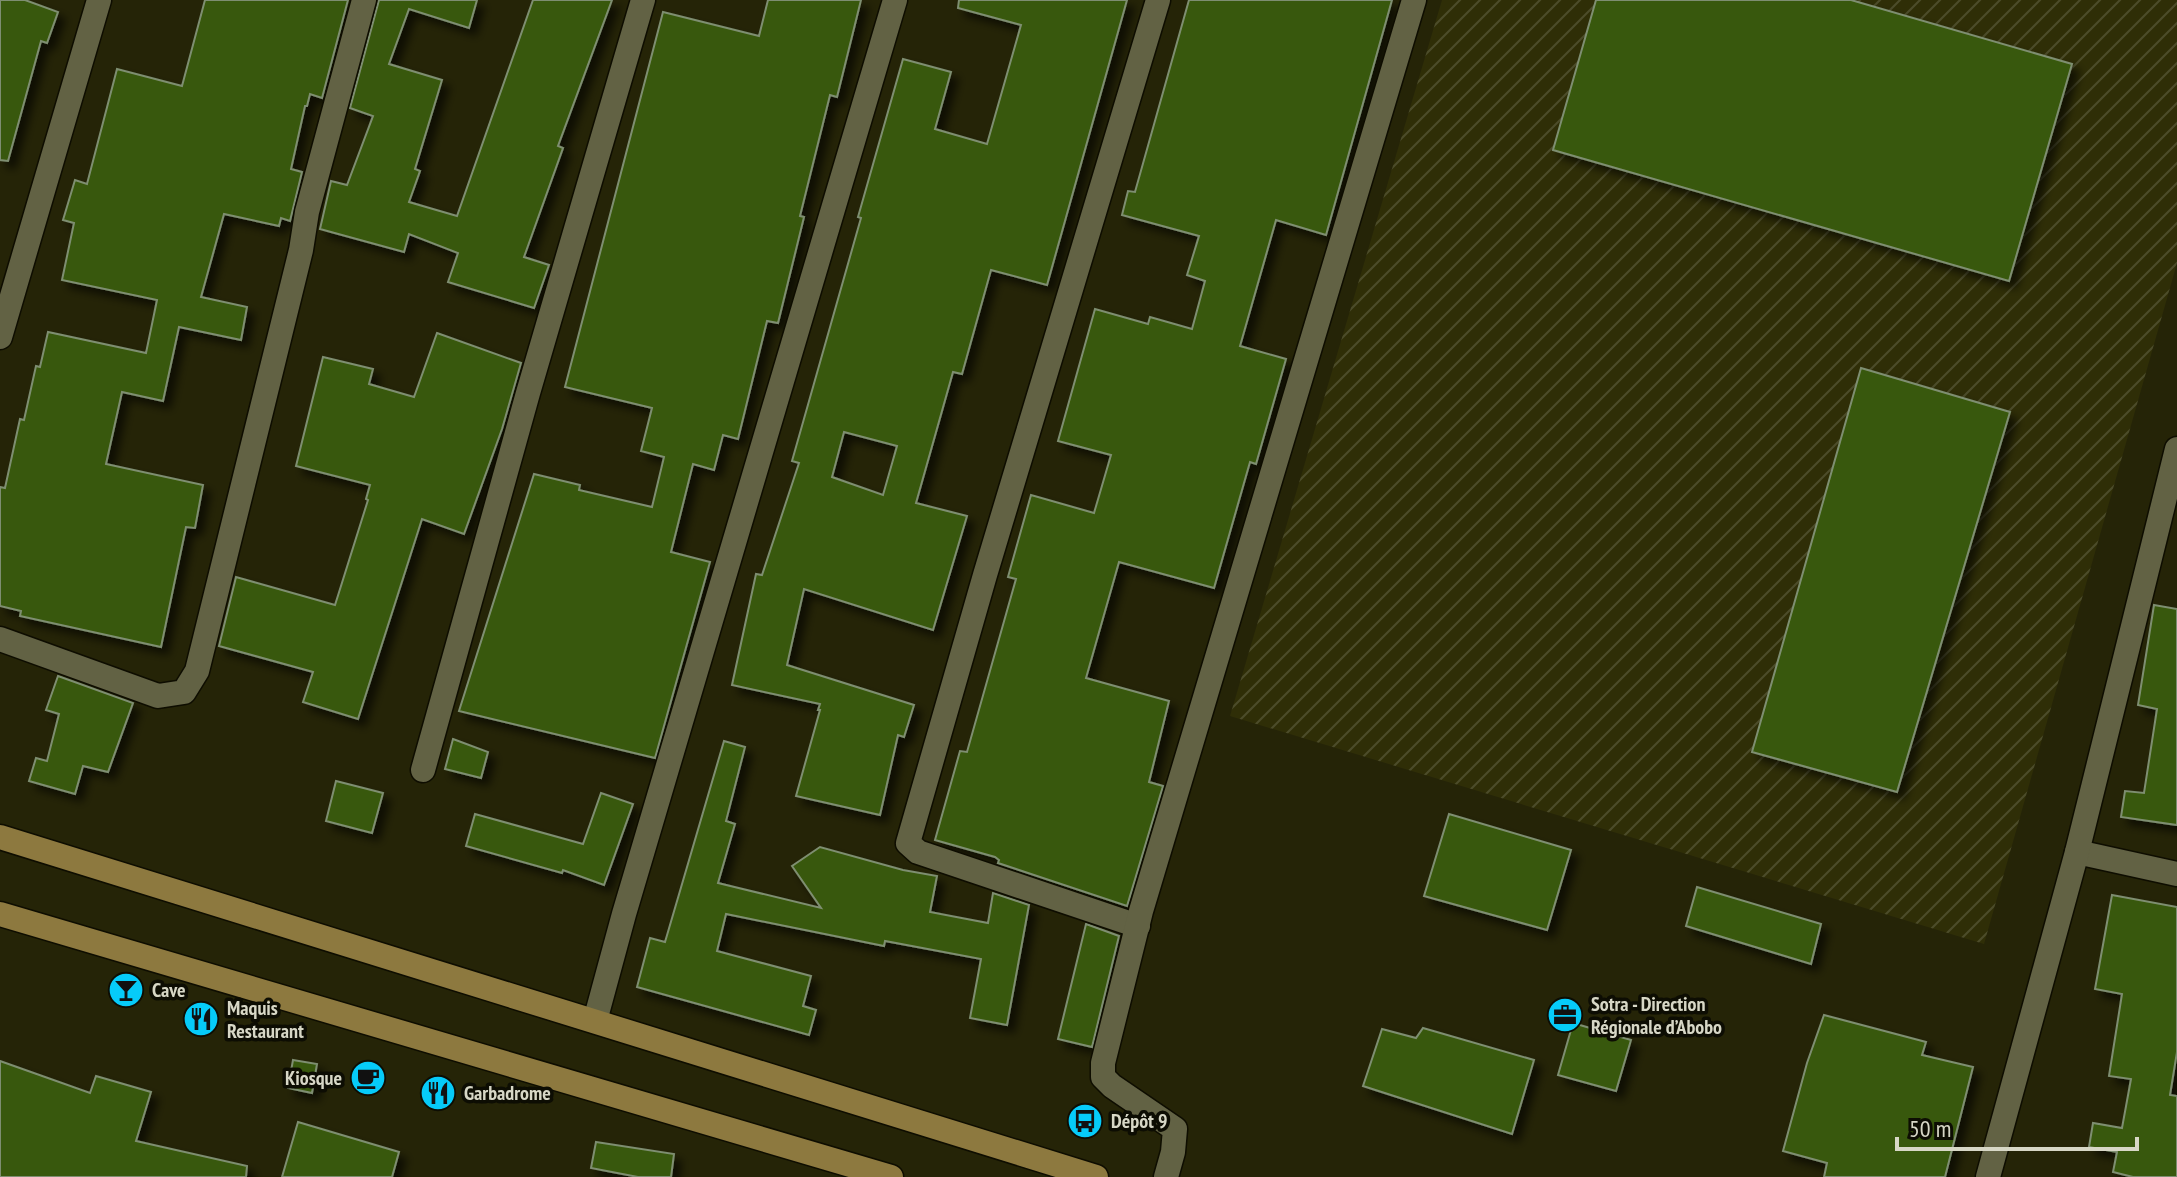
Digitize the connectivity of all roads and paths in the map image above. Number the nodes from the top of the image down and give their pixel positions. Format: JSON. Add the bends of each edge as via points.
{"nodes":[{"id":1,"x":99,"y":0,"type":"edge"},
{"id":2,"x":364,"y":0,"type":"edge"},
{"id":3,"x":643,"y":0,"type":"edge"},
{"id":4,"x":895,"y":0,"type":"edge"},
{"id":5,"x":1158,"y":0,"type":"edge"},
{"id":6,"x":1414,"y":0,"type":"edge"},
{"id":7,"x":0,"y":337,"type":"edge"},
{"id":8,"x":2177,"y":449,"type":"edge"},
{"id":9,"x":0,"y":639,"type":"edge"},
{"id":10,"x":423,"y":770,"type":"dead end"},
{"id":11,"x":0,"y":837,"type":"edge"},
{"id":12,"x":2077,"y":852,"type":"junction"},
{"id":13,"x":2177,"y":874,"type":"edge"},
{"id":14,"x":0,"y":914,"type":"edge"},
{"id":15,"x":1138,"y":926,"type":"junction"},
{"id":16,"x":595,"y":1021,"type":"junction"},
{"id":17,"x":891,"y":1177,"type":"edge"},
{"id":18,"x":1096,"y":1177,"type":"edge"},
{"id":19,"x":1166,"y":1177,"type":"edge"},
{"id":20,"x":1988,"y":1177,"type":"edge"}],
"edges":[{"from":1,"to":7,"type":"street"},
{"from":2,"to":9,"type":"street","via":[[307,212],[197,671],[184,692],[158,696]]},
{"from":3,"to":10,"type":"street"},
{"from":4,"to":16,"type":"street"},
{"from":5,"to":15,"type":"street","via":[[908,843],[918,852]]},
{"from":6,"to":15,"type":"street"},
{"from":8,"to":12,"type":"street"},
{"from":11,"to":16,"type":"main road"},
{"from":12,"to":13,"type":"street"},
{"from":12,"to":20,"type":"street"},
{"from":14,"to":17,"type":"main road"},
{"from":15,"to":19,"type":"street","via":[[1103,1077],[1175,1129]]},
{"from":16,"to":18,"type":"main road"}]}
